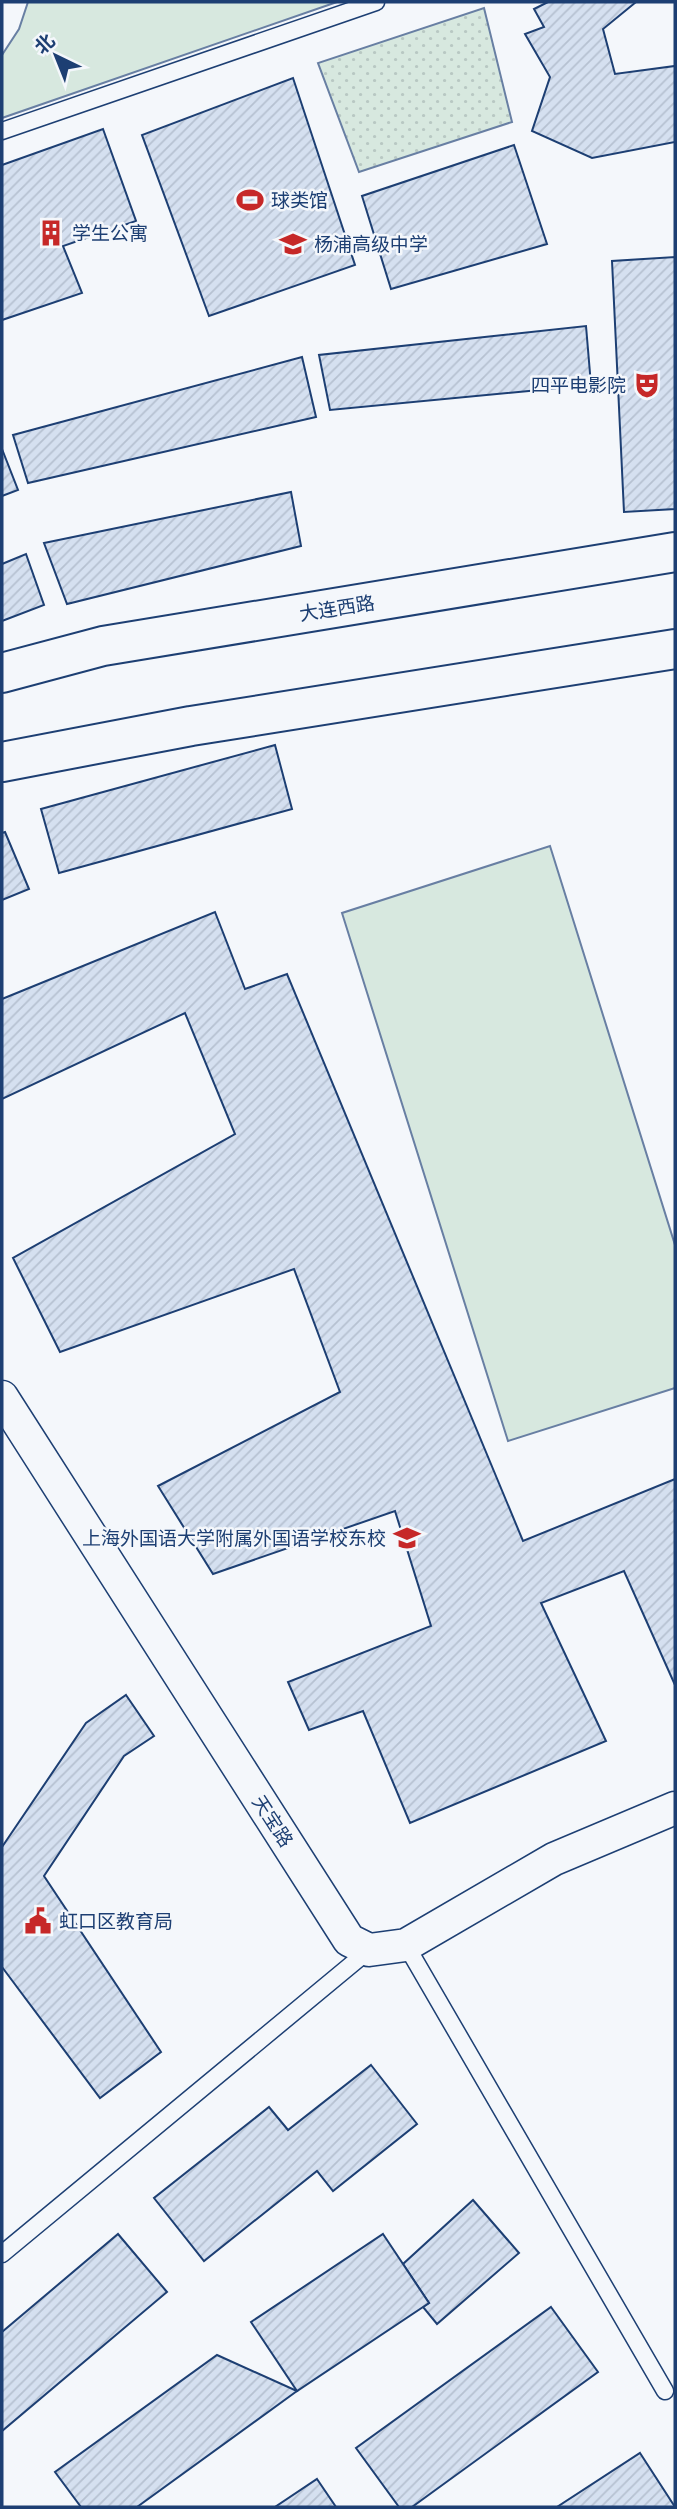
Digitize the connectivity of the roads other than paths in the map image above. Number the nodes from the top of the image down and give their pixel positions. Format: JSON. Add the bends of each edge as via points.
{"nodes":[{"id":1,"x":376,"y":2,"type":"edge"},
{"id":2,"x":2,"y":131,"type":"edge"},
{"id":3,"x":675,"y":552,"type":"edge"},
{"id":4,"x":675,"y":649,"type":"edge"},
{"id":5,"x":2,"y":673,"type":"edge"},
{"id":6,"x":2,"y":762,"type":"edge"},
{"id":7,"x":2,"y":1397,"type":"edge"},
{"id":8,"x":675,"y":1808,"type":"edge"},
{"id":9,"x":406,"y":1945,"type":"junction"},
{"id":10,"x":369,"y":1950,"type":"junction"},
{"id":11,"x":2,"y":2254,"type":"edge"},
{"id":12,"x":665,"y":2390,"type":"dead end"}],
"edges":[{"from":1,"to":2,"type":"lane"},
{"from":3,"to":5,"type":"main road","name":"大连西路","via":[[103,646]]},
{"from":4,"to":6,"type":"main road","via":[[191,726]]},
{"from":7,"to":10,"type":"street","name":"天宝路","via":[[349,1940]]},
{"from":8,"to":9,"type":"street","via":[[554,1859]]},
{"from":9,"to":10,"type":"street"},
{"from":9,"to":12,"type":"lane"},
{"from":10,"to":11,"type":"lane"}]}
